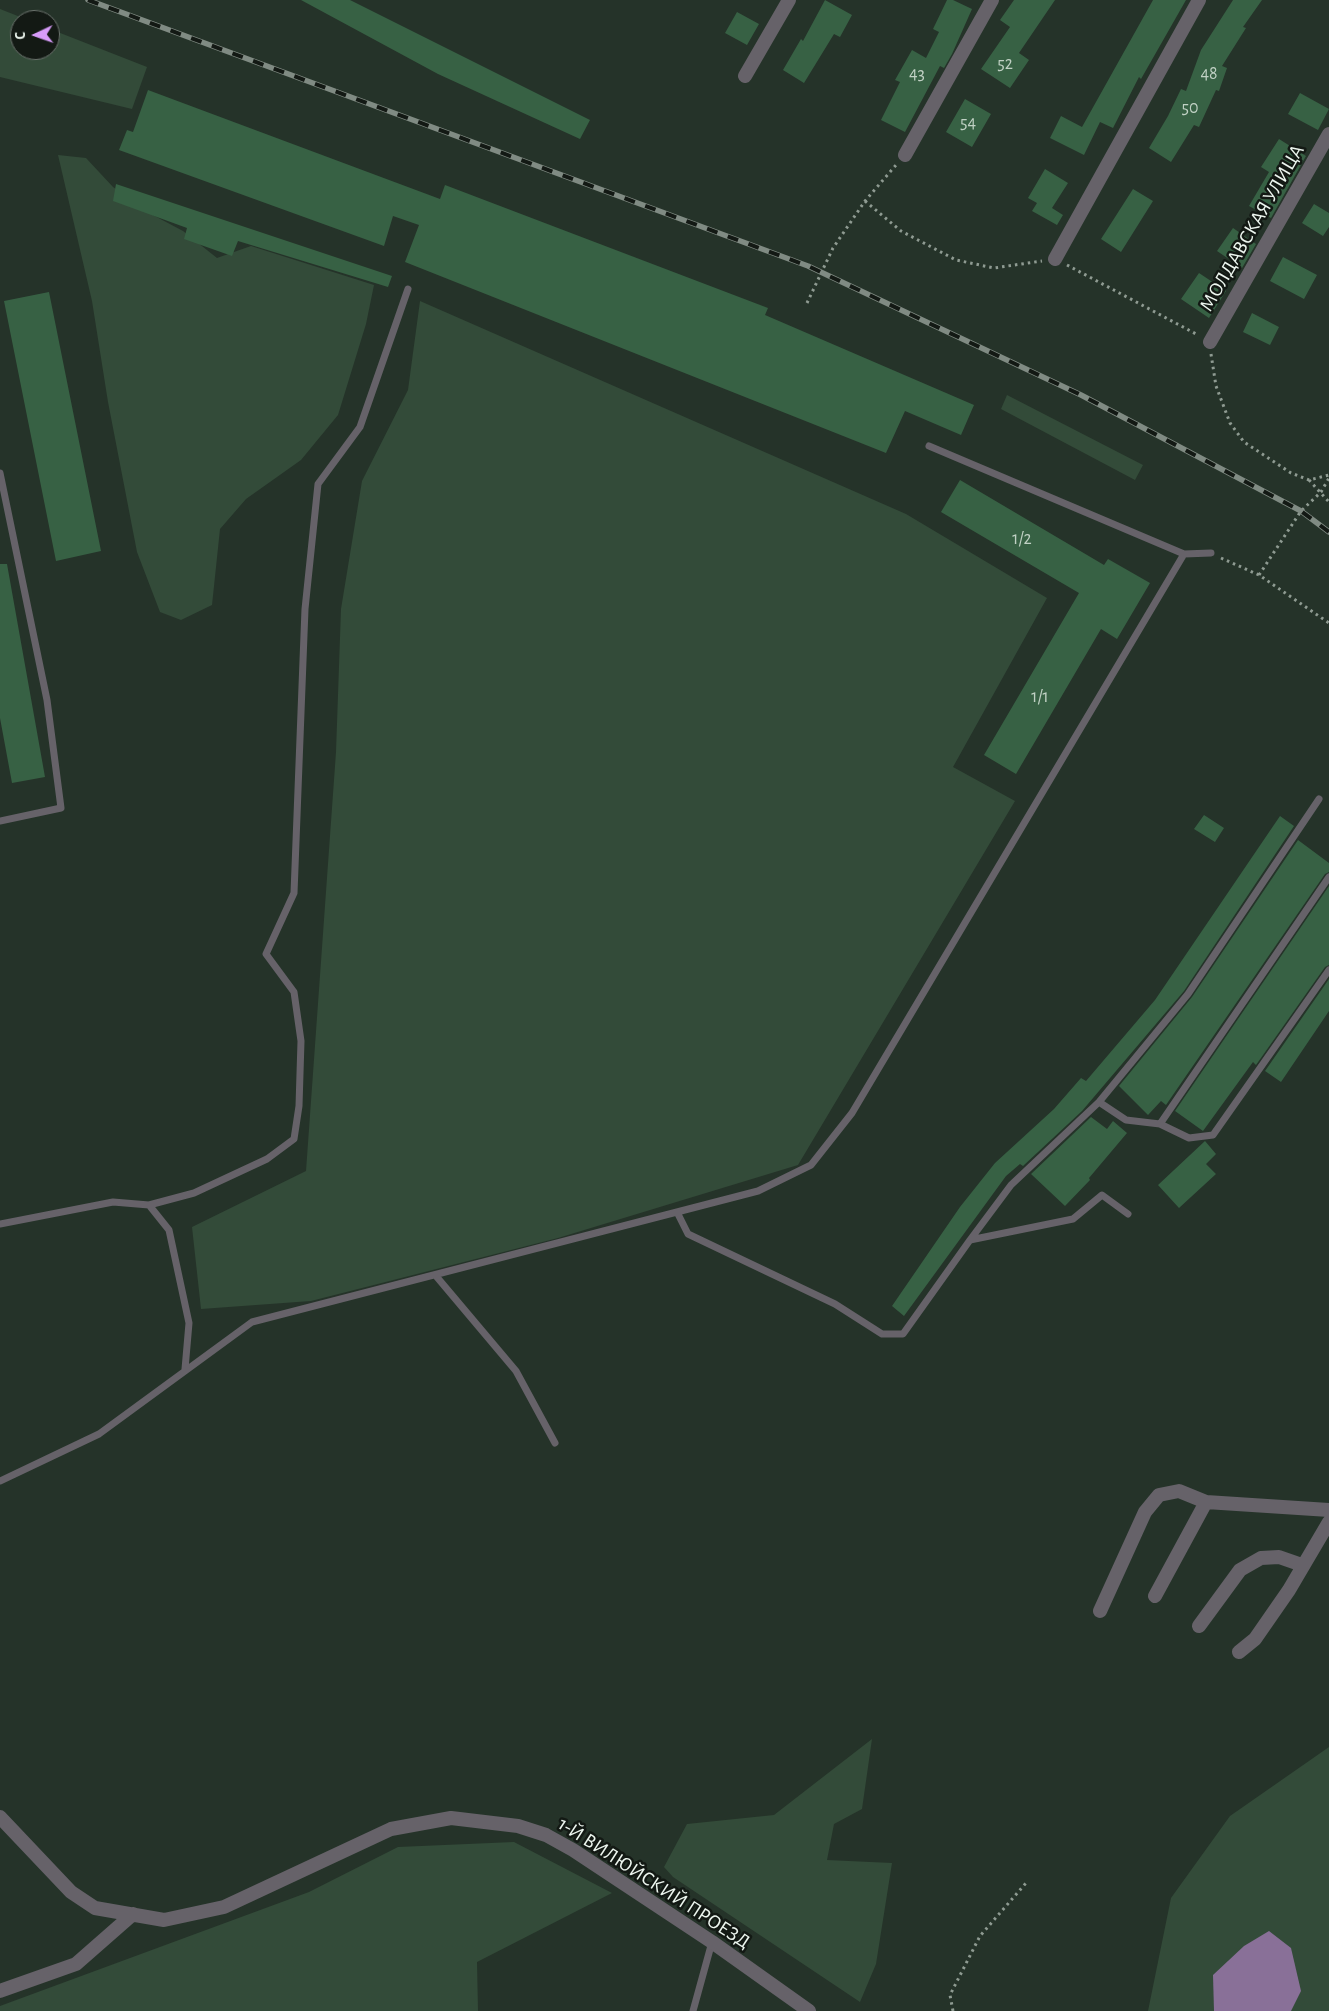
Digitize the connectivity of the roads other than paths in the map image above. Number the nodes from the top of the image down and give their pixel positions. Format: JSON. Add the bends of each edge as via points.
{"nodes":[{"id":1,"x":789,"y":0,"type":"edge"},
{"id":2,"x":992,"y":0,"type":"edge"},
{"id":3,"x":1200,"y":0,"type":"edge"},
{"id":4,"x":746,"y":76,"type":"dead end"},
{"id":5,"x":1329,"y":134,"type":"edge"},
{"id":6,"x":905,"y":155,"type":"road end"},
{"id":7,"x":1055,"y":259,"type":"road end"},
{"id":8,"x":408,"y":289,"type":"dead end"},
{"id":9,"x":1210,"y":342,"type":"road end"},
{"id":10,"x":929,"y":446,"type":"dead end"},
{"id":11,"x":0,"y":474,"type":"edge"},
{"id":12,"x":1211,"y":553,"type":"road end"},
{"id":13,"x":1184,"y":554,"type":"junction"},
{"id":14,"x":1319,"y":799,"type":"dead end"},
{"id":15,"x":0,"y":821,"type":"edge"},
{"id":16,"x":1329,"y":878,"type":"edge"},
{"id":17,"x":1329,"y":970,"type":"edge"},
{"id":18,"x":1099,"y":1102,"type":"junction"},
{"id":19,"x":1160,"y":1124,"type":"junction"},
{"id":20,"x":149,"y":1205,"type":"junction"},
{"id":21,"x":677,"y":1212,"type":"junction"},
{"id":22,"x":1128,"y":1214,"type":"dead end"},
{"id":23,"x":0,"y":1224,"type":"edge"},
{"id":24,"x":970,"y":1240,"type":"junction"},
{"id":25,"x":436,"y":1276,"type":"junction"},
{"id":26,"x":185,"y":1369,"type":"junction"},
{"id":27,"x":555,"y":1444,"type":"dead end"},
{"id":28,"x":0,"y":1481,"type":"edge"},
{"id":29,"x":1206,"y":1502,"type":"junction"},
{"id":30,"x":1329,"y":1510,"type":"edge"},
{"id":31,"x":1329,"y":1522,"type":"edge"},
{"id":32,"x":1302,"y":1565,"type":"junction"},
{"id":33,"x":1155,"y":1596,"type":"dead end"},
{"id":34,"x":1100,"y":1611,"type":"dead end"},
{"id":35,"x":1199,"y":1626,"type":"dead end"},
{"id":36,"x":1239,"y":1652,"type":"dead end"},
{"id":37,"x":0,"y":1817,"type":"edge"},
{"id":38,"x":132,"y":1914,"type":"junction"},
{"id":39,"x":712,"y":1942,"type":"junction"},
{"id":40,"x":0,"y":1991,"type":"edge"},
{"id":41,"x":694,"y":2011,"type":"edge"},
{"id":42,"x":809,"y":2011,"type":"edge"}],
"edges":[{"from":1,"to":4,"type":"street"},
{"from":2,"to":6,"type":"street"},
{"from":3,"to":7,"type":"street"},
{"from":5,"to":9,"type":"street","name":"МОЛДАВСКАЯ УЛИЦА"},
{"from":8,"to":20,"type":"lane","via":[[360,427],[318,484],[305,609],[294,893],[266,954],[294,992],[301,1040],[299,1106],[294,1139],[267,1159],[194,1193]]},
{"from":10,"to":13,"type":"lane"},
{"from":11,"to":15,"type":"lane","via":[[47,700],[61,808]]},
{"from":12,"to":13,"type":"lane"},
{"from":13,"to":21,"type":"lane","via":[[852,1114],[811,1165],[758,1191]]},
{"from":14,"to":18,"type":"lane","via":[[1188,994]]},
{"from":16,"to":19,"type":"lane"},
{"from":17,"to":19,"type":"lane","via":[[1213,1135],[1189,1138]]},
{"from":18,"to":19,"type":"lane","via":[[1126,1120]]},
{"from":18,"to":24,"type":"lane","via":[[1011,1185]]},
{"from":20,"to":23,"type":"lane","via":[[113,1202]]},
{"from":20,"to":26,"type":"lane","via":[[169,1230],[189,1323]]},
{"from":21,"to":24,"type":"lane","via":[[688,1234],[835,1304],[882,1334],[903,1334]]},
{"from":21,"to":25,"type":"lane"},
{"from":22,"to":24,"type":"lane","via":[[1102,1195],[1073,1219]]},
{"from":25,"to":26,"type":"lane","via":[[252,1322]]},
{"from":25,"to":27,"type":"lane","via":[[516,1371]]},
{"from":26,"to":28,"type":"lane","via":[[99,1434]]},
{"from":29,"to":30,"type":"street"},
{"from":29,"to":33,"type":"street"},
{"from":29,"to":34,"type":"street","via":[[1179,1491],[1159,1495],[1145,1512]]},
{"from":31,"to":32,"type":"street"},
{"from":32,"to":35,"type":"street","via":[[1279,1557],[1261,1558],[1240,1570]]},
{"from":32,"to":36,"type":"street","via":[[1255,1640]]},
{"from":37,"to":38,"type":"street","name":"1-Й ВИЛЮЙСКИЙ ПРОЕЗД","via":[[71,1892],[95,1908]]},
{"from":38,"to":39,"type":"street","name":"1-Й ВИЛЮЙСКИЙ ПРОЕЗД","via":[[164,1920],[224,1907],[391,1829],[451,1818],[518,1826],[546,1835]]},
{"from":38,"to":40,"type":"street","via":[[76,1964]]},
{"from":39,"to":41,"type":"lane"},
{"from":39,"to":42,"type":"street","name":"1-Й ВИЛЮЙСКИЙ ПРОЕЗД"}]}
